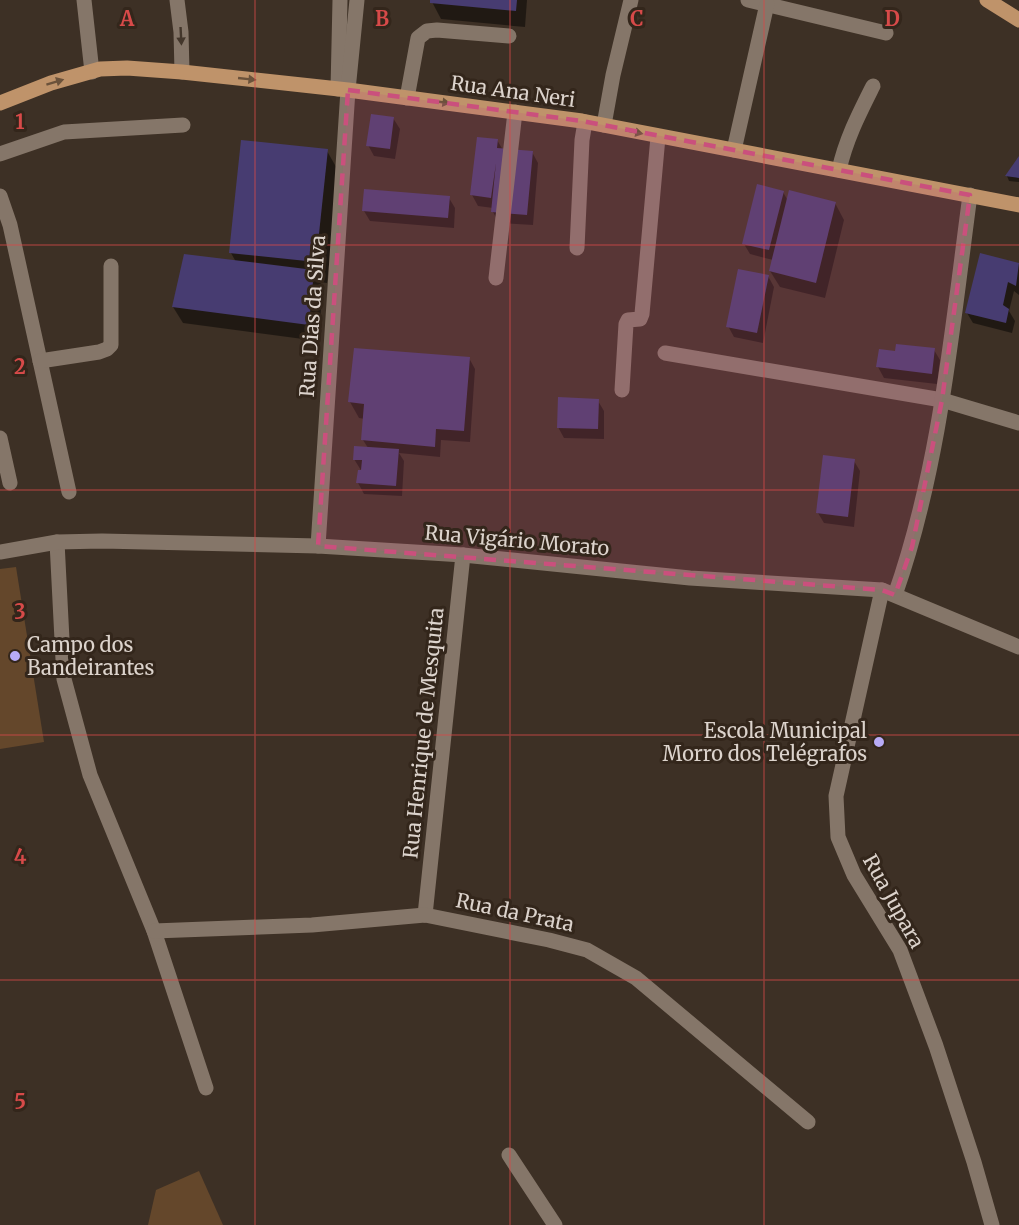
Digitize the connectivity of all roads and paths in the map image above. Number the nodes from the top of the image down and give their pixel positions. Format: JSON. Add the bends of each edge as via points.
{"nodes":[{"id":1,"x":84,"y":0,"type":"edge"},
{"id":2,"x":177,"y":0,"type":"edge"},
{"id":3,"x":340,"y":0,"type":"edge"},
{"id":4,"x":357,"y":0,"type":"edge"},
{"id":5,"x":631,"y":0,"type":"edge"},
{"id":6,"x":748,"y":0,"type":"edge"},
{"id":7,"x":987,"y":0,"type":"edge"},
{"id":8,"x":767,"y":4,"type":"junction"},
{"id":9,"x":1019,"y":20,"type":"edge"},
{"id":10,"x":886,"y":33,"type":"dead end"},
{"id":11,"x":509,"y":36,"type":"dead end"},
{"id":12,"x":92,"y":72,"type":"junction"},
{"id":13,"x":182,"y":72,"type":"junction"},
{"id":14,"x":873,"y":86,"type":"dead end"},
{"id":15,"x":343,"y":89,"type":"junction"},
{"id":16,"x":407,"y":98,"type":"junction"},
{"id":17,"x":0,"y":103,"type":"edge"},
{"id":18,"x":515,"y":112,"type":"junction"},
{"id":19,"x":585,"y":122,"type":"junction"},
{"id":20,"x":183,"y":125,"type":"dead end"},
{"id":21,"x":604,"y":125,"type":"junction"},
{"id":22,"x":658,"y":137,"type":"junction"},
{"id":23,"x":734,"y":150,"type":"junction"},
{"id":24,"x":0,"y":154,"type":"edge"},
{"id":25,"x":839,"y":170,"type":"junction"},
{"id":26,"x":0,"y":195,"type":"edge"},
{"id":27,"x":970,"y":195,"type":"junction"},
{"id":28,"x":1019,"y":205,"type":"edge"},
{"id":29,"x":577,"y":248,"type":"dead end"},
{"id":30,"x":111,"y":266,"type":"dead end"},
{"id":31,"x":496,"y":278,"type":"dead end"},
{"id":32,"x":665,"y":353,"type":"dead end"},
{"id":33,"x":40,"y":361,"type":"junction"},
{"id":34,"x":622,"y":390,"type":"dead end"},
{"id":35,"x":942,"y":400,"type":"junction"},
{"id":36,"x":1019,"y":423,"type":"edge"},
{"id":37,"x":0,"y":438,"type":"edge"},
{"id":38,"x":10,"y":483,"type":"dead end"},
{"id":39,"x":69,"y":492,"type":"dead end"},
{"id":40,"x":57,"y":542,"type":"junction"},
{"id":41,"x":318,"y":546,"type":"junction"},
{"id":42,"x":0,"y":552,"type":"edge"},
{"id":43,"x":463,"y":555,"type":"junction"},
{"id":44,"x":888,"y":592,"type":"junction"},
{"id":45,"x":1019,"y":647,"type":"edge"},
{"id":46,"x":425,"y":915,"type":"junction"},
{"id":47,"x":154,"y":931,"type":"junction"},
{"id":48,"x":206,"y":1088,"type":"dead end"},
{"id":49,"x":808,"y":1122,"type":"dead end"},
{"id":50,"x":509,"y":1155,"type":"dead end"},
{"id":51,"x":555,"y":1225,"type":"edge"},
{"id":52,"x":992,"y":1225,"type":"edge"}],
"edges":[{"from":1,"to":12,"type":"street"},
{"from":2,"to":13,"type":"street","one_way":true},
{"from":3,"to":15,"type":"street"},
{"from":4,"to":15,"type":"street"},
{"from":5,"to":21,"type":"street"},
{"from":6,"to":8,"type":"street"},
{"from":7,"to":9,"type":"main road"},
{"from":8,"to":10,"type":"street"},
{"from":8,"to":23,"type":"street"},
{"from":11,"to":16,"type":"street","via":[[427,31],[418,38]]},
{"from":12,"to":13,"type":"main road","name":"Rua Ana Neri","via":[[127,68]]},
{"from":17,"to":12,"type":"main road","name":"Rua Ana Neri","one_way":true},
{"from":13,"to":15,"type":"main road","name":"Rua Ana Neri","one_way":true},
{"from":14,"to":25,"type":"street","via":[[851,129]]},
{"from":15,"to":16,"type":"main road","name":"Rua Ana Neri"},
{"from":15,"to":41,"type":"street","name":"Rua Dias da Silva"},
{"from":16,"to":18,"type":"main road","name":"Rua Ana Neri","one_way":true},
{"from":18,"to":19,"type":"main road","name":"Rua Ana Neri"},
{"from":18,"to":31,"type":"street"},
{"from":19,"to":21,"type":"main road","name":"Rua Ana Neri"},
{"from":19,"to":29,"type":"street"},
{"from":20,"to":24,"type":"street","via":[[64,132]]},
{"from":21,"to":22,"type":"main road","name":"Rua Ana Neri","one_way":true},
{"from":22,"to":23,"type":"main road","name":"Rua Ana Neri"},
{"from":22,"to":34,"type":"street","via":[[642,314],[640,319],[628,320],[626,324]]},
{"from":23,"to":25,"type":"main road","name":"Rua Ana Neri"},
{"from":25,"to":27,"type":"main road","name":"Rua Ana Neri"},
{"from":26,"to":33,"type":"street"},
{"from":27,"to":28,"type":"main road","name":"Rua Ana Neri"},
{"from":27,"to":35,"type":"street","name":"Rua Jupara"},
{"from":30,"to":33,"type":"street","via":[[111,345],[99,352]]},
{"from":32,"to":35,"type":"street"},
{"from":33,"to":39,"type":"street"},
{"from":35,"to":36,"type":"street"},
{"from":35,"to":44,"type":"street","name":"Rua Jupara","via":[[912,547]]},
{"from":37,"to":38,"type":"street"},
{"from":40,"to":41,"type":"street","name":"Rua Vigário Morato"},
{"from":40,"to":42,"type":"street","name":"Rua Vigário Morato"},
{"from":40,"to":47,"type":"street","via":[[64,679],[90,775]]},
{"from":41,"to":43,"type":"street","name":"Rua Vigário Morato"},
{"from":43,"to":44,"type":"street","name":"Rua Vigário Morato","via":[[690,578]]},
{"from":43,"to":46,"type":"street","name":"Rua Henrique de Mesquita"},
{"from":44,"to":45,"type":"street","name":"Rua Vigário Morato"},
{"from":44,"to":52,"type":"street","name":"Rua Jupara","via":[[836,796],[838,837],[854,875],[900,950],[936,1046]]},
{"from":46,"to":47,"type":"street","name":"Rua da Prata","via":[[312,925]]},
{"from":46,"to":49,"type":"street","name":"Rua da Prata","via":[[587,950],[636,978]]},
{"from":47,"to":48,"type":"street"},
{"from":50,"to":51,"type":"street"}]}
